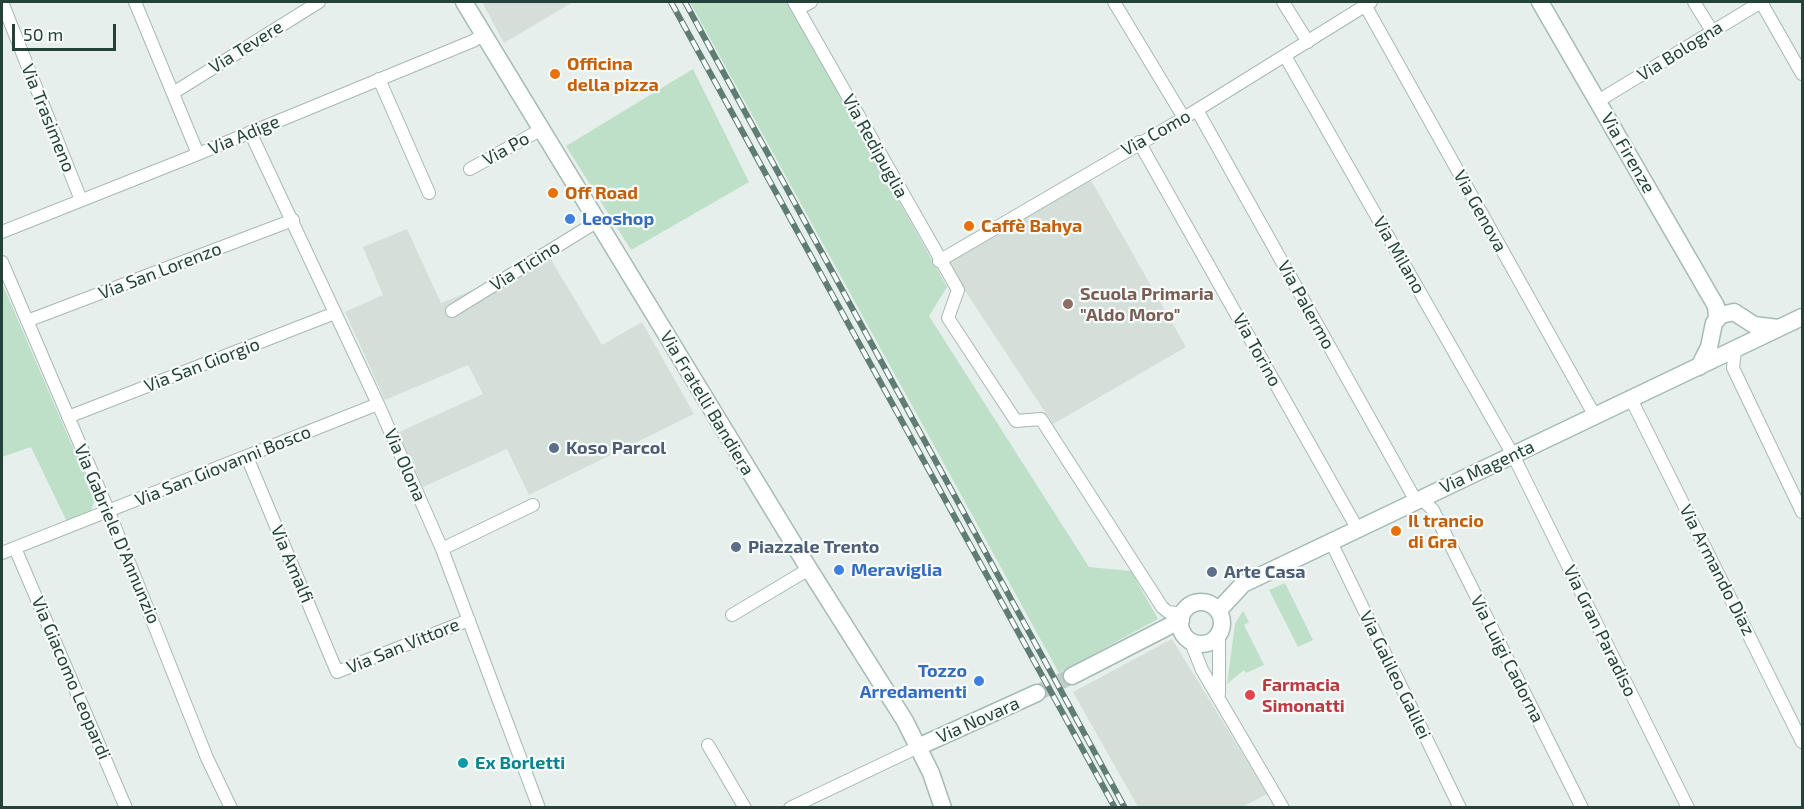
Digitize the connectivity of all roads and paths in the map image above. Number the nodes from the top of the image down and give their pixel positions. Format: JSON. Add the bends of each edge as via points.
{"nodes":[{"id":1,"x":2,"y":2,"type":"edge"},
{"id":2,"x":135,"y":2,"type":"edge"},
{"id":3,"x":319,"y":2,"type":"edge"},
{"id":4,"x":464,"y":2,"type":"edge"},
{"id":5,"x":811,"y":2,"type":"edge"},
{"id":6,"x":1114,"y":2,"type":"edge"},
{"id":7,"x":1282,"y":2,"type":"edge"},
{"id":8,"x":1540,"y":2,"type":"edge"},
{"id":9,"x":1694,"y":2,"type":"edge"},
{"id":10,"x":1761,"y":2,"type":"edge"},
{"id":11,"x":1368,"y":3,"type":"edge"},
{"id":12,"x":796,"y":5,"type":"edge"},
{"id":13,"x":1712,"y":31,"type":"junction"},
{"id":14,"x":484,"y":34,"type":"junction"},
{"id":15,"x":1308,"y":42,"type":"junction"},
{"id":16,"x":1284,"y":56,"type":"junction"},
{"id":17,"x":1803,"y":74,"type":"edge"},
{"id":18,"x":379,"y":79,"type":"junction"},
{"id":19,"x":173,"y":93,"type":"junction"},
{"id":20,"x":1599,"y":102,"type":"junction"},
{"id":21,"x":1197,"y":110,"type":"junction"},
{"id":22,"x":1184,"y":118,"type":"junction"},
{"id":23,"x":542,"y":129,"type":"junction"},
{"id":24,"x":250,"y":132,"type":"junction"},
{"id":25,"x":1139,"y":142,"type":"junction"},
{"id":26,"x":198,"y":154,"type":"junction"},
{"id":27,"x":470,"y":169,"type":"dead end"},
{"id":28,"x":429,"y":193,"type":"dead end"},
{"id":29,"x":81,"y":200,"type":"junction"},
{"id":30,"x":293,"y":220,"type":"junction"},
{"id":31,"x":598,"y":221,"type":"junction"},
{"id":32,"x":2,"y":232,"type":"edge"},
{"id":33,"x":939,"y":261,"type":"junction"},
{"id":34,"x":2,"y":262,"type":"edge"},
{"id":35,"x":452,"y":311,"type":"dead end"},
{"id":36,"x":336,"y":313,"type":"junction"},
{"id":37,"x":1803,"y":317,"type":"edge"},
{"id":38,"x":1718,"y":318,"type":"junction"},
{"id":39,"x":27,"y":321,"type":"junction"},
{"id":40,"x":1749,"y":323,"type":"junction"},
{"id":41,"x":1780,"y":328,"type":"junction"},
{"id":42,"x":1736,"y":349,"type":"junction"},
{"id":43,"x":1699,"y":367,"type":"junction"},
{"id":44,"x":1631,"y":399,"type":"junction"},
{"id":45,"x":378,"y":404,"type":"junction"},
{"id":46,"x":1595,"y":416,"type":"junction"},
{"id":47,"x":68,"y":417,"type":"junction"},
{"id":48,"x":1513,"y":455,"type":"junction"},
{"id":49,"x":247,"y":457,"type":"junction"},
{"id":50,"x":1425,"y":501,"type":"junction"},
{"id":51,"x":533,"y":505,"type":"dead end"},
{"id":52,"x":1803,"y":512,"type":"edge"},
{"id":53,"x":109,"y":513,"type":"junction"},
{"id":54,"x":1357,"y":528,"type":"junction"},
{"id":55,"x":1331,"y":542,"type":"junction"},
{"id":56,"x":15,"y":548,"type":"junction"},
{"id":57,"x":442,"y":549,"type":"junction"},
{"id":58,"x":2,"y":553,"type":"edge"},
{"id":59,"x":809,"y":569,"type":"junction"},
{"id":60,"x":1243,"y":584,"type":"junction"},
{"id":61,"x":1200,"y":603,"type":"junction"},
{"id":62,"x":1218,"y":611,"type":"junction"},
{"id":63,"x":732,"y":615,"type":"dead end"},
{"id":64,"x":470,"y":620,"type":"junction"},
{"id":65,"x":1185,"y":627,"type":"junction"},
{"id":66,"x":1219,"y":635,"type":"junction"},
{"id":67,"x":337,"y":672,"type":"joint"},
{"id":68,"x":1072,"y":676,"type":"tunnel mouth"},
{"id":69,"x":1037,"y":693,"type":"tunnel mouth"},
{"id":70,"x":1219,"y":696,"type":"junction"},
{"id":71,"x":1803,"y":742,"type":"edge"},
{"id":72,"x":708,"y":745,"type":"dead end"},
{"id":73,"x":918,"y":747,"type":"junction"},
{"id":74,"x":823,"y":792,"type":"junction"},
{"id":75,"x":126,"y":807,"type":"edge"},
{"id":76,"x":231,"y":807,"type":"edge"},
{"id":77,"x":539,"y":807,"type":"edge"},
{"id":78,"x":745,"y":807,"type":"edge"},
{"id":79,"x":790,"y":807,"type":"edge"},
{"id":80,"x":812,"y":807,"type":"edge"},
{"id":81,"x":943,"y":807,"type":"edge"},
{"id":82,"x":1283,"y":807,"type":"edge"},
{"id":83,"x":1460,"y":807,"type":"edge"},
{"id":84,"x":1582,"y":807,"type":"edge"},
{"id":85,"x":1688,"y":807,"type":"edge"}],
"edges":[{"from":1,"to":29,"type":"street","name":"Via Trasimeno"},
{"from":2,"to":19,"type":"street"},
{"from":3,"to":19,"type":"street","name":"Via Tevere"},
{"from":4,"to":14,"type":"street","name":"Via Fratelli Bandiera"},
{"from":5,"to":12,"type":"street"},
{"from":6,"to":22,"type":"street"},
{"from":7,"to":15,"type":"street"},
{"from":8,"to":20,"type":"street","name":"Via Firenze"},
{"from":9,"to":13,"type":"street"},
{"from":10,"to":13,"type":"street","name":"Via Bologna"},
{"from":10,"to":17,"type":"street"},
{"from":11,"to":15,"type":"street","name":"Via Como"},
{"from":11,"to":46,"type":"street","name":"Via Genova"},
{"from":12,"to":33,"type":"street","name":"Via Redipuglia"},
{"from":13,"to":20,"type":"street","name":"Via Bologna"},
{"from":14,"to":18,"type":"street","name":"Via Adige"},
{"from":14,"to":23,"type":"street","name":"Via Fratelli Bandiera"},
{"from":15,"to":16,"type":"street","name":"Via Como"},
{"from":16,"to":21,"type":"street","name":"Via Como"},
{"from":16,"to":48,"type":"street","name":"Via Milano"},
{"from":18,"to":24,"type":"street","name":"Via Adige"},
{"from":18,"to":28,"type":"street"},
{"from":19,"to":26,"type":"street"},
{"from":20,"to":38,"type":"street","name":"Via Firenze"},
{"from":21,"to":22,"type":"street","name":"Via Como"},
{"from":21,"to":50,"type":"street","name":"Via Palermo"},
{"from":22,"to":25,"type":"street","name":"Via Como"},
{"from":23,"to":27,"type":"street","name":"Via Po"},
{"from":23,"to":31,"type":"street","name":"Via Fratelli Bandiera"},
{"from":24,"to":26,"type":"street","name":"Via Adige"},
{"from":24,"to":30,"type":"street","name":"Via Olona"},
{"from":25,"to":33,"type":"street","name":"Via Como"},
{"from":25,"to":54,"type":"street","name":"Via Torino"},
{"from":26,"to":29,"type":"street","name":"Via Adige"},
{"from":29,"to":32,"type":"street","name":"Via Adige"},
{"from":30,"to":36,"type":"street","name":"Via Olona"},
{"from":30,"to":39,"type":"street","name":"Via San Lorenzo"},
{"from":31,"to":35,"type":"street","name":"Via Ticino"},
{"from":31,"to":59,"type":"street","name":"Via Fratelli Bandiera"},
{"from":33,"to":65,"type":"street","name":"Via Redipuglia","via":[[958,290],[948,318],[1016,421],[1041,419],[1162,607]]},
{"from":34,"to":39,"type":"street","name":"Via Gabriele D'Annunzio"},
{"from":36,"to":45,"type":"street","name":"Via Olona"},
{"from":36,"to":47,"type":"street","name":"Via San Giorgio"},
{"from":37,"to":41,"type":"street","name":"Via Magenta"},
{"from":38,"to":40,"type":"street","via":[[1740,314]]},
{"from":38,"to":42,"type":"street","via":[[1717,344]]},
{"from":38,"to":43,"type":"street"},
{"from":39,"to":47,"type":"street","name":"Via Gabriele D'Annunzio"},
{"from":40,"to":41,"type":"street"},
{"from":40,"to":42,"type":"street","via":[[1750,336]]},
{"from":41,"to":42,"type":"street","name":"Via Magenta"},
{"from":42,"to":43,"type":"street","name":"Via Magenta"},
{"from":42,"to":52,"type":"street","via":[[1733,368]]},
{"from":43,"to":44,"type":"street","name":"Via Magenta"},
{"from":44,"to":46,"type":"street","name":"Via Magenta"},
{"from":44,"to":71,"type":"street","name":"Via Armando Diaz"},
{"from":45,"to":49,"type":"street","name":"Via San Giovanni Bosco"},
{"from":45,"to":57,"type":"street","name":"Via Olona"},
{"from":46,"to":48,"type":"street","name":"Via Magenta"},
{"from":47,"to":53,"type":"street","name":"Via Gabriele D'Annunzio"},
{"from":48,"to":50,"type":"street","name":"Via Magenta"},
{"from":48,"to":85,"type":"street","name":"Via Gran Paradiso"},
{"from":49,"to":53,"type":"street","name":"Via San Giovanni Bosco"},
{"from":49,"to":67,"type":"street","name":"Via Amalfi"},
{"from":50,"to":54,"type":"street","name":"Via Magenta"},
{"from":50,"to":84,"type":"street","name":"Via Luigi Cadorna"},
{"from":51,"to":57,"type":"street"},
{"from":53,"to":56,"type":"street","name":"Via San Giovanni Bosco"},
{"from":53,"to":76,"type":"street","name":"Via Gabriele D'Annunzio","via":[[207,758]]},
{"from":54,"to":55,"type":"street","name":"Via Magenta"},
{"from":55,"to":60,"type":"street","name":"Via Magenta"},
{"from":55,"to":83,"type":"street","name":"Via Galileo Galilei"},
{"from":56,"to":58,"type":"street","name":"Via San Giovanni Bosco"},
{"from":56,"to":75,"type":"street","name":"Via Giacomo Leopardi"},
{"from":57,"to":64,"type":"street","name":"Via Olona"},
{"from":59,"to":63,"type":"street"},
{"from":59,"to":73,"type":"street","name":"Via Fratelli Bandiera"},
{"from":60,"to":61,"type":"street"},
{"from":60,"to":62,"type":"street","name":"Via Magenta"},
{"from":61,"to":62,"type":"street"},
{"from":61,"to":65,"type":"street","via":[[1188,608]]},
{"from":62,"to":66,"type":"street","via":[[1222,623]]},
{"from":64,"to":67,"type":"street","name":"Via San Vittore"},
{"from":64,"to":77,"type":"street","name":"Via Olona"},
{"from":65,"to":66,"type":"street","via":[[1202,644]]},
{"from":65,"to":68,"type":"street","via":[[1156,634]]},
{"from":65,"to":70,"type":"street","via":[[1202,670]]},
{"from":66,"to":70,"type":"street"},
{"from":69,"to":73,"type":"street","name":"Via Novara"},
{"from":70,"to":82,"type":"street"},
{"from":72,"to":78,"type":"street"},
{"from":73,"to":74,"type":"street"},
{"from":73,"to":81,"type":"street","name":"Via Fratelli Bandiera"},
{"from":74,"to":79,"type":"street"},
{"from":74,"to":80,"type":"street"}]}
